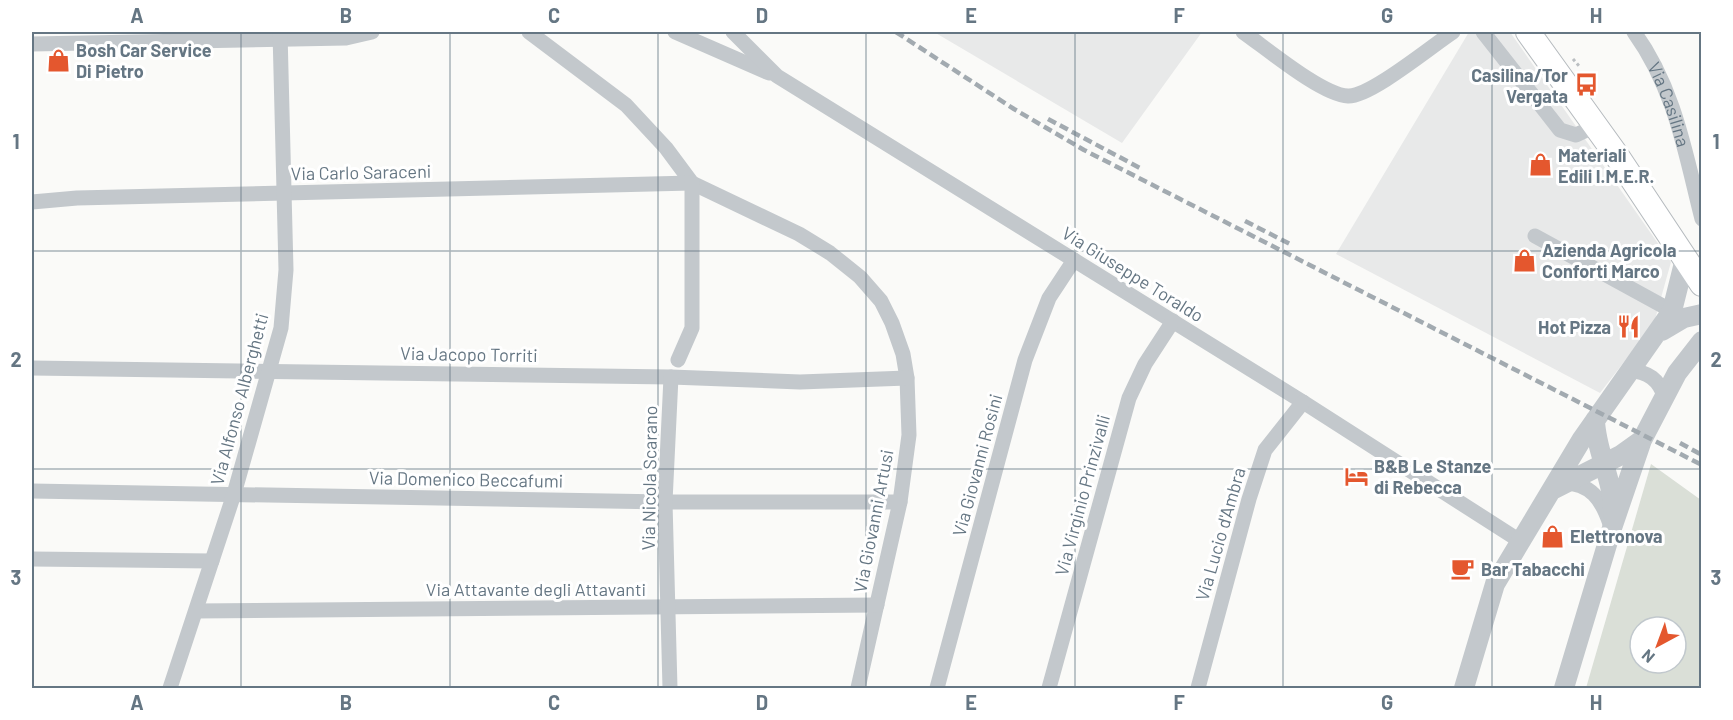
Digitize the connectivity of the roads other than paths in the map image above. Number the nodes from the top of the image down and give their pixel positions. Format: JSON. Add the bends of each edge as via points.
{"nodes":[{"id":1,"x":372,"y":32,"type":"edge"},
{"id":2,"x":529,"y":32,"type":"edge"},
{"id":3,"x":675,"y":32,"type":"edge"},
{"id":4,"x":733,"y":32,"type":"edge"},
{"id":5,"x":1243,"y":32,"type":"edge"},
{"id":6,"x":1453,"y":32,"type":"edge"},
{"id":7,"x":1483,"y":32,"type":"edge"},
{"id":8,"x":1528,"y":32,"type":"edge"},
{"id":9,"x":1640,"y":34,"type":"edge"},
{"id":10,"x":280,"y":35,"type":"edge"},
{"id":11,"x":1540,"y":41,"type":"edge"},
{"id":12,"x":32,"y":44,"type":"edge"},
{"id":13,"x":777,"y":76,"type":"junction"},
{"id":14,"x":1595,"y":126,"type":"junction"},
{"id":15,"x":692,"y":183,"type":"junction"},
{"id":16,"x":285,"y":193,"type":"junction"},
{"id":17,"x":32,"y":202,"type":"edge"},
{"id":18,"x":1701,"y":219,"type":"edge"},
{"id":19,"x":1535,"y":236,"type":"dead end"},
{"id":20,"x":1685,"y":259,"type":"junction"},
{"id":21,"x":1074,"y":260,"type":"junction"},
{"id":22,"x":1701,"y":284,"type":"edge"},
{"id":23,"x":1672,"y":311,"type":"junction"},
{"id":24,"x":1701,"y":314,"type":"edge"},
{"id":25,"x":1173,"y":321,"type":"junction"},
{"id":26,"x":1657,"y":334,"type":"junction"},
{"id":27,"x":1701,"y":341,"type":"edge"},
{"id":28,"x":678,"y":360,"type":"dead end"},
{"id":29,"x":1701,"y":364,"type":"edge"},
{"id":30,"x":32,"y":368,"type":"edge"},
{"id":31,"x":271,"y":370,"type":"junction"},
{"id":32,"x":1629,"y":370,"type":"junction"},
{"id":33,"x":671,"y":377,"type":"junction"},
{"id":34,"x":906,"y":378,"type":"junction"},
{"id":35,"x":1668,"y":392,"type":"junction"},
{"id":36,"x":1303,"y":402,"type":"junction"},
{"id":37,"x":1595,"y":420,"type":"junction"},
{"id":38,"x":1642,"y":440,"type":"junction"},
{"id":39,"x":1605,"y":464,"type":"junction"},
{"id":40,"x":1556,"y":487,"type":"junction"},
{"id":41,"x":32,"y":491,"type":"edge"},
{"id":42,"x":234,"y":494,"type":"junction"},
{"id":43,"x":664,"y":502,"type":"junction"},
{"id":44,"x":900,"y":502,"type":"junction"},
{"id":45,"x":1612,"y":528,"type":"junction"},
{"id":46,"x":1520,"y":541,"type":"junction"},
{"id":47,"x":32,"y":560,"type":"edge"},
{"id":48,"x":212,"y":561,"type":"junction"},
{"id":49,"x":877,"y":605,"type":"junction"},
{"id":50,"x":669,"y":608,"type":"junction"},
{"id":51,"x":196,"y":611,"type":"junction"},
{"id":52,"x":170,"y":688,"type":"edge"},
{"id":53,"x":670,"y":688,"type":"edge"},
{"id":54,"x":858,"y":688,"type":"edge"},
{"id":55,"x":937,"y":688,"type":"edge"},
{"id":56,"x":1049,"y":688,"type":"edge"},
{"id":57,"x":1198,"y":688,"type":"edge"},
{"id":58,"x":1464,"y":688,"type":"edge"},
{"id":59,"x":1564,"y":688,"type":"edge"}],
"edges":[{"from":1,"to":10,"type":"street","via":[[346,38]]},
{"from":2,"to":15,"type":"street","name":"Via Giovanni Artusi","via":[[626,105]]},
{"from":3,"to":13,"type":"street"},
{"from":4,"to":13,"type":"street","name":"Via Giuseppe Toraldo"},
{"from":5,"to":6,"type":"street","via":[[1305,76],[1351,96],[1371,88]]},
{"from":7,"to":14,"type":"street","via":[[1560,130],[1579,135]]},
{"from":8,"to":11,"type":"main road"},
{"from":9,"to":18,"type":"street","name":"Via Casilina","via":[[1671,98]]},
{"from":10,"to":12,"type":"street"},
{"from":10,"to":16,"type":"street","name":"Via Alfonso Alberghetti"},
{"from":11,"to":14,"type":"main road"},
{"from":13,"to":21,"type":"street","name":"Via Giuseppe Toraldo"},
{"from":14,"to":20,"type":"main road"},
{"from":15,"to":16,"type":"street","name":"Via Carlo Saraceni"},
{"from":15,"to":28,"type":"street","via":[[692,328]]},
{"from":15,"to":34,"type":"street","name":"Via Giovanni Artusi","via":[[799,234],[860,277],[892,323],[903,354]]},
{"from":16,"to":17,"type":"street","name":"Via Carlo Saraceni"},
{"from":16,"to":31,"type":"street","name":"Via Alfonso Alberghetti","via":[[285,301]]},
{"from":19,"to":23,"type":"street"},
{"from":20,"to":22,"type":"main road"},
{"from":20,"to":23,"type":"street"},
{"from":21,"to":25,"type":"street","name":"Via Giuseppe Toraldo"},
{"from":21,"to":55,"type":"street","name":"Via Giovanni Rosini","via":[[1049,298],[1025,360]]},
{"from":23,"to":26,"type":"street"},
{"from":24,"to":26,"type":"street","via":[[1684,318]]},
{"from":25,"to":36,"type":"street","name":"Via Giuseppe Toraldo"},
{"from":25,"to":56,"type":"street","name":"Via Virginio Prinzivalli","via":[[1145,364],[1130,398]]},
{"from":26,"to":32,"type":"street"},
{"from":27,"to":35,"type":"street"},
{"from":29,"to":35,"type":"street"},
{"from":30,"to":31,"type":"street","name":"Via Jacopo Torriti"},
{"from":31,"to":33,"type":"street","name":"Via Jacopo Torriti"},
{"from":31,"to":42,"type":"street","name":"Via Alfonso Alberghetti"},
{"from":32,"to":35,"type":"street","via":[[1652,376]]},
{"from":32,"to":37,"type":"street"},
{"from":33,"to":34,"type":"street","name":"Via Jacopo Torriti","via":[[800,382]]},
{"from":33,"to":43,"type":"street","name":"Via Nicola Scarano"},
{"from":34,"to":44,"type":"street","name":"Via Giovanni Artusi","via":[[909,435]]},
{"from":35,"to":38,"type":"street"},
{"from":36,"to":46,"type":"street","name":"Via Giuseppe Toraldo"},
{"from":36,"to":57,"type":"street","name":"Via Lucio d'Ambra","via":[[1265,450]]},
{"from":37,"to":39,"type":"street","via":[[1596,440]]},
{"from":37,"to":40,"type":"street"},
{"from":38,"to":39,"type":"street"},
{"from":38,"to":45,"type":"street"},
{"from":39,"to":40,"type":"street"},
{"from":39,"to":45,"type":"street","via":[[1613,498]]},
{"from":40,"to":45,"type":"street","via":[[1578,484],[1594,494]]},
{"from":40,"to":46,"type":"street"},
{"from":41,"to":42,"type":"street","name":"Via Domenico Beccafumi"},
{"from":42,"to":43,"type":"street","name":"Via Domenico Beccafumi"},
{"from":42,"to":48,"type":"street","name":"Via Alfonso Alberghetti"},
{"from":43,"to":44,"type":"street","name":"Via Domenico Beccafumi"},
{"from":43,"to":50,"type":"street","name":"Via Nicola Scarano"},
{"from":44,"to":49,"type":"street","name":"Via Giovanni Artusi"},
{"from":45,"to":59,"type":"street"},
{"from":46,"to":58,"type":"street","via":[[1495,584]]},
{"from":47,"to":48,"type":"street"},
{"from":48,"to":51,"type":"street","name":"Via Alfonso Alberghetti"},
{"from":49,"to":50,"type":"street","name":"Via Attavante degli Attavanti"},
{"from":49,"to":54,"type":"street","name":"Via Giovanni Artusi"},
{"from":50,"to":51,"type":"street","name":"Via Attavante degli Attavanti"},
{"from":50,"to":53,"type":"street","name":"Via Nicola Scarano"},
{"from":51,"to":52,"type":"street","name":"Via Alfonso Alberghetti"}]}
